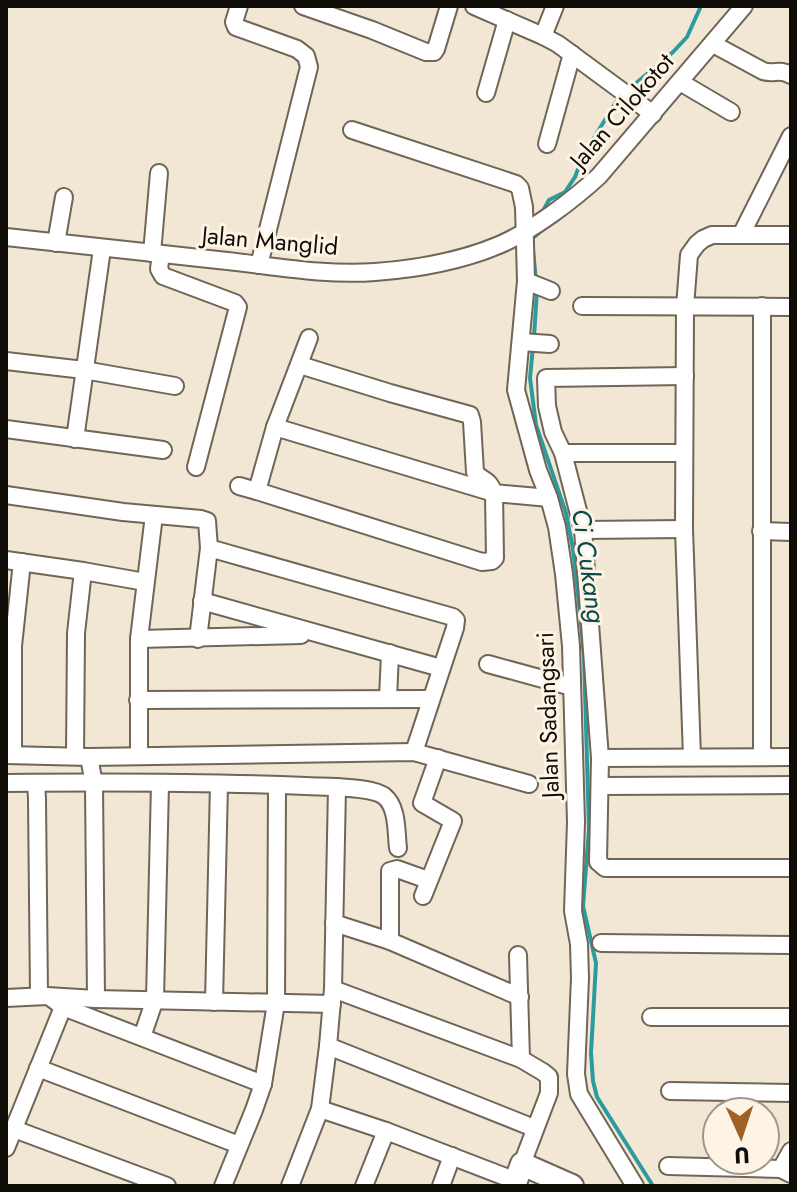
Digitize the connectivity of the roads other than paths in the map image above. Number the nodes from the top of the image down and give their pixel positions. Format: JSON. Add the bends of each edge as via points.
{"nodes":[{"id":1,"x":239,"y":6,"type":"edge"},
{"id":2,"x":303,"y":6,"type":"edge"},
{"id":3,"x":449,"y":6,"type":"edge"},
{"id":4,"x":474,"y":6,"type":"edge"},
{"id":5,"x":555,"y":6,"type":"edge"},
{"id":6,"x":744,"y":6,"type":"edge"},
{"id":7,"x":507,"y":20,"type":"junction"},
{"id":8,"x":543,"y":36,"type":"junction"},
{"id":9,"x":713,"y":44,"type":"junction"},
{"id":10,"x":572,"y":54,"type":"junction"},
{"id":11,"x":791,"y":75,"type":"edge"},
{"id":12,"x":680,"y":82,"type":"junction"},
{"id":13,"x":486,"y":93,"type":"dead end"},
{"id":14,"x":731,"y":112,"type":"dead end"},
{"id":15,"x":653,"y":114,"type":"junction"},
{"id":16,"x":352,"y":130,"type":"dead end"},
{"id":17,"x":791,"y":136,"type":"edge"},
{"id":18,"x":547,"y":144,"type":"dead end"},
{"id":19,"x":159,"y":173,"type":"dead end"},
{"id":20,"x":64,"y":197,"type":"dead end"},
{"id":21,"x":529,"y":228,"type":"junction"},
{"id":22,"x":741,"y":235,"type":"junction"},
{"id":23,"x":791,"y":235,"type":"edge"},
{"id":24,"x":6,"y":237,"type":"edge"},
{"id":25,"x":56,"y":243,"type":"junction"},
{"id":26,"x":102,"y":249,"type":"junction"},
{"id":27,"x":156,"y":254,"type":"junction"},
{"id":28,"x":259,"y":265,"type":"junction"},
{"id":29,"x":582,"y":306,"type":"dead end"},
{"id":30,"x":762,"y":306,"type":"junction"},
{"id":31,"x":685,"y":307,"type":"junction"},
{"id":32,"x":791,"y":307,"type":"edge"},
{"id":33,"x":309,"y":338,"type":"dead end"},
{"id":34,"x":6,"y":361,"type":"edge"},
{"id":35,"x":300,"y":365,"type":"junction"},
{"id":36,"x":84,"y":370,"type":"junction"},
{"id":37,"x":685,"y":376,"type":"junction"},
{"id":38,"x":175,"y":386,"type":"dead end"},
{"id":39,"x":275,"y":427,"type":"junction"},
{"id":40,"x":6,"y":429,"type":"edge"},
{"id":41,"x":75,"y":439,"type":"junction"},
{"id":42,"x":163,"y":450,"type":"dead end"},
{"id":43,"x":563,"y":453,"type":"junction"},
{"id":44,"x":684,"y":453,"type":"junction"},
{"id":45,"x":196,"y":467,"type":"dead end"},
{"id":46,"x":239,"y":486,"type":"dead end"},
{"id":47,"x":257,"y":491,"type":"junction"},
{"id":48,"x":494,"y":493,"type":"junction"},
{"id":49,"x":6,"y":495,"type":"edge"},
{"id":50,"x":549,"y":498,"type":"junction"},
{"id":51,"x":154,"y":515,"type":"junction"},
{"id":52,"x":684,"y":529,"type":"junction"},
{"id":53,"x":583,"y":530,"type":"junction"},
{"id":54,"x":761,"y":531,"type":"junction"},
{"id":55,"x":791,"y":532,"type":"edge"},
{"id":56,"x":209,"y":548,"type":"junction"},
{"id":57,"x":14,"y":561,"type":"edge"},
{"id":58,"x":83,"y":571,"type":"junction"},
{"id":59,"x":145,"y":582,"type":"junction"},
{"id":60,"x":202,"y":601,"type":"junction"},
{"id":61,"x":317,"y":634,"type":"junction"},
{"id":62,"x":139,"y":639,"type":"junction"},
{"id":63,"x":198,"y":639,"type":"junction"},
{"id":64,"x":390,"y":653,"type":"junction"},
{"id":65,"x":488,"y":664,"type":"dead end"},
{"id":66,"x":441,"y":668,"type":"junction"},
{"id":67,"x":572,"y":687,"type":"junction"},
{"id":68,"x":388,"y":699,"type":"junction"},
{"id":69,"x":431,"y":699,"type":"junction"},
{"id":70,"x":138,"y":700,"type":"junction"},
{"id":71,"x":414,"y":752,"type":"junction"},
{"id":72,"x":10,"y":755,"type":"edge"},
{"id":73,"x":82,"y":756,"type":"junction"},
{"id":74,"x":139,"y":756,"type":"junction"},
{"id":75,"x":692,"y":757,"type":"junction"},
{"id":76,"x":769,"y":757,"type":"junction"},
{"id":77,"x":791,"y":757,"type":"edge"},
{"id":78,"x":438,"y":758,"type":"junction"},
{"id":79,"x":600,"y":758,"type":"junction"},
{"id":80,"x":6,"y":783,"type":"edge"},
{"id":81,"x":36,"y":783,"type":"junction"},
{"id":82,"x":94,"y":784,"type":"junction"},
{"id":83,"x":160,"y":784,"type":"junction"},
{"id":84,"x":219,"y":784,"type":"junction"},
{"id":85,"x":529,"y":784,"type":"dead end"},
{"id":86,"x":277,"y":785,"type":"junction"},
{"id":87,"x":791,"y":785,"type":"edge"},
{"id":88,"x":600,"y":786,"type":"junction"},
{"id":89,"x":337,"y":787,"type":"junction"},
{"id":90,"x":398,"y":848,"type":"dead end"},
{"id":91,"x":791,"y":868,"type":"edge"},
{"id":92,"x":334,"y":923,"type":"junction"},
{"id":93,"x":390,"y":941,"type":"junction"},
{"id":94,"x":601,"y":943,"type":"dead end"},
{"id":95,"x":791,"y":945,"type":"edge"},
{"id":96,"x":518,"y":955,"type":"dead end"},
{"id":97,"x":43,"y":996,"type":"junction"},
{"id":98,"x":333,"y":996,"type":"junction"},
{"id":99,"x":520,"y":997,"type":"junction"},
{"id":100,"x":6,"y":998,"type":"edge"},
{"id":101,"x":96,"y":999,"type":"junction"},
{"id":102,"x":155,"y":999,"type":"junction"},
{"id":103,"x":214,"y":1002,"type":"junction"},
{"id":104,"x":276,"y":1003,"type":"junction"},
{"id":105,"x":63,"y":1007,"type":"junction"},
{"id":106,"x":651,"y":1017,"type":"dead end"},
{"id":107,"x":791,"y":1017,"type":"edge"},
{"id":108,"x":142,"y":1037,"type":"junction"},
{"id":109,"x":328,"y":1046,"type":"junction"},
{"id":110,"x":521,"y":1059,"type":"junction"},
{"id":111,"x":38,"y":1068,"type":"junction"},
{"id":112,"x":263,"y":1084,"type":"junction"},
{"id":113,"x":670,"y":1091,"type":"dead end"},
{"id":114,"x":791,"y":1093,"type":"edge"},
{"id":115,"x":320,"y":1109,"type":"junction"},
{"id":116,"x":534,"y":1128,"type":"junction"},
{"id":117,"x":14,"y":1129,"type":"junction"},
{"id":118,"x":386,"y":1131,"type":"junction"},
{"id":119,"x":239,"y":1145,"type":"junction"},
{"id":120,"x":6,"y":1148,"type":"edge"},
{"id":121,"x":791,"y":1151,"type":"edge"},
{"id":122,"x":452,"y":1156,"type":"junction"},
{"id":123,"x":668,"y":1166,"type":"dead end"},
{"id":124,"x":786,"y":1172,"type":"edge"},
{"id":125,"x":517,"y":1177,"type":"edge"},
{"id":126,"x":167,"y":1186,"type":"edge"},
{"id":127,"x":223,"y":1186,"type":"edge"},
{"id":128,"x":290,"y":1186,"type":"edge"},
{"id":129,"x":364,"y":1186,"type":"edge"},
{"id":130,"x":441,"y":1186,"type":"edge"},
{"id":131,"x":572,"y":1186,"type":"edge"},
{"id":132,"x":635,"y":1186,"type":"edge"}],
"edges":[{"from":1,"to":28,"type":"street","via":[[236,27],[297,49],[309,67]]},
{"from":2,"to":3,"type":"street","via":[[434,52]]},
{"from":4,"to":7,"type":"street"},
{"from":5,"to":8,"type":"street"},
{"from":6,"to":9,"type":"street","name":"Jalan Cilokotot"},
{"from":7,"to":8,"type":"street"},
{"from":7,"to":13,"type":"street"},
{"from":8,"to":10,"type":"street"},
{"from":9,"to":11,"type":"street","via":[[763,71]]},
{"from":9,"to":12,"type":"street","name":"Jalan Cilokotot"},
{"from":10,"to":15,"type":"street"},
{"from":10,"to":18,"type":"street"},
{"from":12,"to":14,"type":"street"},
{"from":12,"to":15,"type":"street","name":"Jalan Cilokotot"},
{"from":15,"to":21,"type":"street","name":"Jalan Cilokotot","via":[[599,176]]},
{"from":16,"to":21,"type":"street","name":"Jalan Sadangsari","via":[[516,184]]},
{"from":17,"to":22,"type":"street"},
{"from":19,"to":27,"type":"street"},
{"from":20,"to":25,"type":"street"},
{"from":21,"to":28,"type":"street","name":"Jalan Manglid","via":[[499,245],[428,266],[334,272]]},
{"from":21,"to":50,"type":"street","name":"Jalan Sadangsari","via":[[537,286],[534,342],[516,390]]},
{"from":22,"to":23,"type":"street"},
{"from":22,"to":31,"type":"street","via":[[712,235],[697,244],[689,255]]},
{"from":24,"to":25,"type":"street","name":"Jalan Manglid"},
{"from":25,"to":26,"type":"street","name":"Jalan Manglid"},
{"from":26,"to":27,"type":"street","name":"Jalan Manglid"},
{"from":26,"to":36,"type":"street"},
{"from":27,"to":28,"type":"street","name":"Jalan Manglid"},
{"from":27,"to":45,"type":"street","via":[[163,276],[235,303],[238,309]]},
{"from":29,"to":31,"type":"street"},
{"from":30,"to":31,"type":"street"},
{"from":30,"to":32,"type":"street"},
{"from":30,"to":54,"type":"street"},
{"from":31,"to":37,"type":"street"},
{"from":33,"to":35,"type":"street"},
{"from":34,"to":36,"type":"street"},
{"from":35,"to":39,"type":"street"},
{"from":35,"to":48,"type":"street","via":[[470,415],[475,472]]},
{"from":36,"to":38,"type":"street"},
{"from":36,"to":41,"type":"street"},
{"from":37,"to":43,"type":"street","via":[[546,373],[547,406]]},
{"from":37,"to":44,"type":"street"},
{"from":39,"to":47,"type":"street"},
{"from":39,"to":48,"type":"street"},
{"from":40,"to":41,"type":"street"},
{"from":41,"to":42,"type":"street"},
{"from":43,"to":44,"type":"street"},
{"from":43,"to":53,"type":"street"},
{"from":44,"to":52,"type":"street"},
{"from":46,"to":47,"type":"street"},
{"from":47,"to":48,"type":"street","via":[[485,562],[496,553]]},
{"from":48,"to":50,"type":"street"},
{"from":49,"to":51,"type":"street"},
{"from":50,"to":67,"type":"street","name":"Jalan Sadangsari","via":[[564,574]]},
{"from":51,"to":56,"type":"street","via":[[205,520]]},
{"from":51,"to":59,"type":"street"},
{"from":52,"to":53,"type":"street"},
{"from":52,"to":75,"type":"street"},
{"from":53,"to":79,"type":"street"},
{"from":54,"to":55,"type":"street"},
{"from":54,"to":76,"type":"street","via":[[762,753]]},
{"from":56,"to":60,"type":"street"},
{"from":56,"to":66,"type":"street","via":[[453,617],[455,628]]},
{"from":57,"to":58,"type":"street"},
{"from":57,"to":72,"type":"street"},
{"from":58,"to":59,"type":"street"},
{"from":58,"to":73,"type":"street","via":[[76,633]]},
{"from":59,"to":62,"type":"street"},
{"from":60,"to":61,"type":"street"},
{"from":60,"to":63,"type":"street"},
{"from":61,"to":63,"type":"street"},
{"from":61,"to":64,"type":"street"},
{"from":62,"to":63,"type":"street"},
{"from":62,"to":70,"type":"street"},
{"from":64,"to":66,"type":"street"},
{"from":64,"to":68,"type":"street"},
{"from":65,"to":67,"type":"street"},
{"from":66,"to":69,"type":"street"},
{"from":67,"to":132,"type":"street","name":"Jalan Sadangsari","via":[[573,911],[580,978],[576,1074],[579,1094]]},
{"from":68,"to":69,"type":"street"},
{"from":68,"to":70,"type":"street"},
{"from":69,"to":71,"type":"street"},
{"from":70,"to":74,"type":"street"},
{"from":71,"to":74,"type":"street"},
{"from":71,"to":78,"type":"street"},
{"from":72,"to":73,"type":"street"},
{"from":73,"to":74,"type":"street"},
{"from":73,"to":82,"type":"street"},
{"from":75,"to":76,"type":"street"},
{"from":75,"to":79,"type":"street"},
{"from":76,"to":77,"type":"street"},
{"from":78,"to":85,"type":"street"},
{"from":78,"to":93,"type":"street","via":[[422,803],[453,821],[425,888],[397,869],[390,871]]},
{"from":79,"to":88,"type":"street"},
{"from":80,"to":81,"type":"street"},
{"from":81,"to":82,"type":"street"},
{"from":81,"to":97,"type":"street"},
{"from":82,"to":83,"type":"street"},
{"from":82,"to":101,"type":"street"},
{"from":83,"to":84,"type":"street"},
{"from":83,"to":102,"type":"street"},
{"from":84,"to":86,"type":"street"},
{"from":84,"to":103,"type":"street"},
{"from":86,"to":89,"type":"street"},
{"from":86,"to":104,"type":"street"},
{"from":87,"to":88,"type":"street"},
{"from":88,"to":91,"type":"street","via":[[598,862],[605,868]]},
{"from":89,"to":90,"type":"street","via":[[375,792],[387,799]]},
{"from":89,"to":92,"type":"street"},
{"from":92,"to":93,"type":"street"},
{"from":92,"to":98,"type":"street"},
{"from":93,"to":99,"type":"street"},
{"from":94,"to":95,"type":"street"},
{"from":96,"to":99,"type":"street"},
{"from":97,"to":100,"type":"street"},
{"from":97,"to":101,"type":"street"},
{"from":97,"to":105,"type":"street"},
{"from":98,"to":104,"type":"street"},
{"from":98,"to":109,"type":"street"},
{"from":98,"to":110,"type":"street"},
{"from":99,"to":110,"type":"street"},
{"from":101,"to":102,"type":"street"},
{"from":102,"to":103,"type":"street"},
{"from":102,"to":108,"type":"street"},
{"from":103,"to":104,"type":"street"},
{"from":104,"to":112,"type":"street"},
{"from":105,"to":108,"type":"street"},
{"from":105,"to":111,"type":"street"},
{"from":106,"to":107,"type":"street"},
{"from":108,"to":112,"type":"street"},
{"from":109,"to":115,"type":"street"},
{"from":109,"to":116,"type":"street"},
{"from":110,"to":116,"type":"street","via":[[549,1077],[549,1093]]},
{"from":111,"to":117,"type":"street"},
{"from":111,"to":119,"type":"street"},
{"from":112,"to":119,"type":"street"},
{"from":113,"to":114,"type":"street"},
{"from":115,"to":118,"type":"street"},
{"from":115,"to":128,"type":"street"},
{"from":116,"to":125,"type":"street"},
{"from":117,"to":120,"type":"street"},
{"from":117,"to":126,"type":"street"},
{"from":118,"to":122,"type":"street"},
{"from":118,"to":129,"type":"street"},
{"from":119,"to":127,"type":"street"},
{"from":121,"to":124,"type":"street"},
{"from":122,"to":125,"type":"street"},
{"from":122,"to":130,"type":"street"},
{"from":123,"to":124,"type":"street"},
{"from":125,"to":131,"type":"main road"}]}
